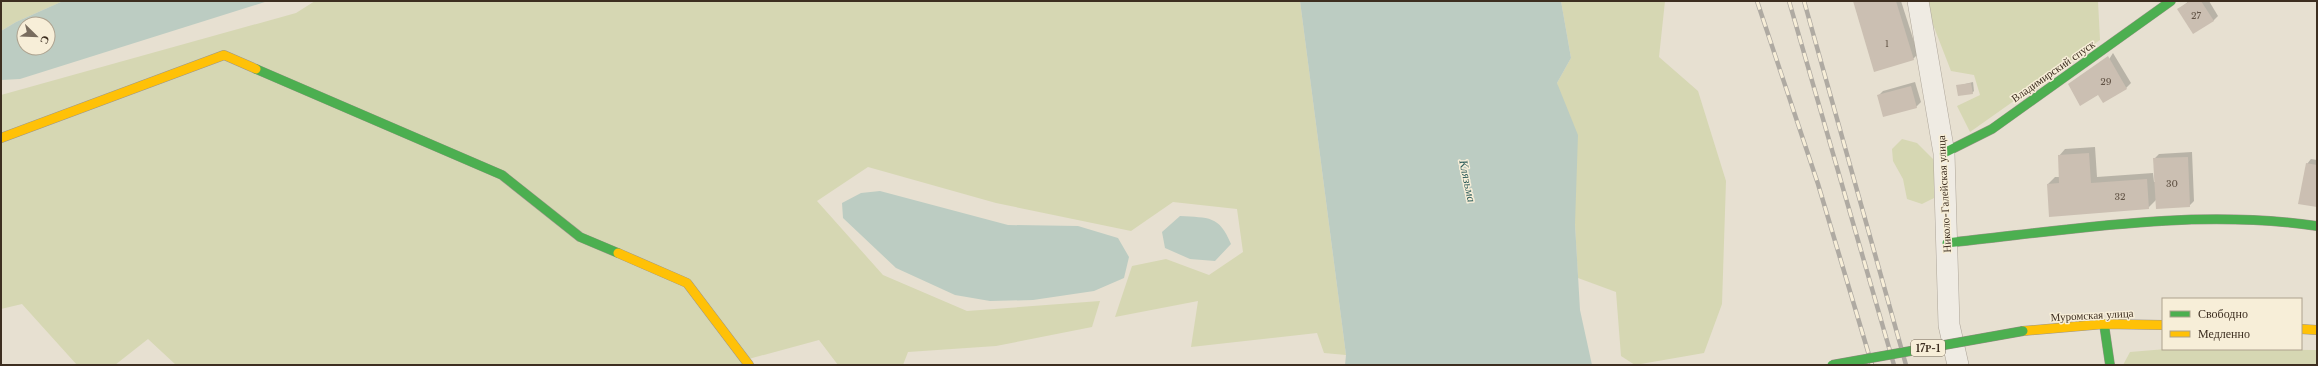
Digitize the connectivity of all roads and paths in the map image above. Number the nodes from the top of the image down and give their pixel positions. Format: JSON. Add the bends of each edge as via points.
{"nodes":[{"id":1,"x":1918,"y":1,"type":"edge"},
{"id":2,"x":2171,"y":1,"type":"edge"},
{"id":3,"x":1,"y":138,"type":"edge"},
{"id":4,"x":1944,"y":152,"type":"junction"},
{"id":5,"x":2317,"y":226,"type":"edge"},
{"id":6,"x":1947,"y":243,"type":"junction"},
{"id":7,"x":2104,"y":324,"type":"junction"},
{"id":8,"x":2162,"y":325,"type":"edge"},
{"id":9,"x":2302,"y":329,"type":"edge"},
{"id":10,"x":2317,"y":330,"type":"edge"},
{"id":11,"x":749,"y":365,"type":"edge"},
{"id":12,"x":1832,"y":365,"type":"edge"},
{"id":13,"x":1958,"y":365,"type":"edge"},
{"id":14,"x":2110,"y":365,"type":"edge"}],
"edges":[{"from":1,"to":4,"type":"street","name":"Николо-Галейская улица"},
{"from":2,"to":4,"type":"street","name":"Владимирский спуск","via":[[1992,129]]},
{"from":3,"to":11,"type":"street","via":[[224,55],[502,175],[580,237],[687,283]]},
{"from":4,"to":6,"type":"street","name":"Николо-Галейская улица"},
{"from":5,"to":6,"type":"street","via":[[2278,220],[2189,218]]},
{"from":6,"to":13,"type":"street","name":"Николо-Галейская улица","via":[[1949,325]]},
{"from":7,"to":8,"type":"street","name":"Муромская улица","number":"17Р-1"},
{"from":7,"to":12,"type":"street","name":"Муромская улица","number":"17Р-1","bridge":true,"via":[[2023,331]]},
{"from":7,"to":14,"type":"street"},
{"from":9,"to":10,"type":"street"}]}
